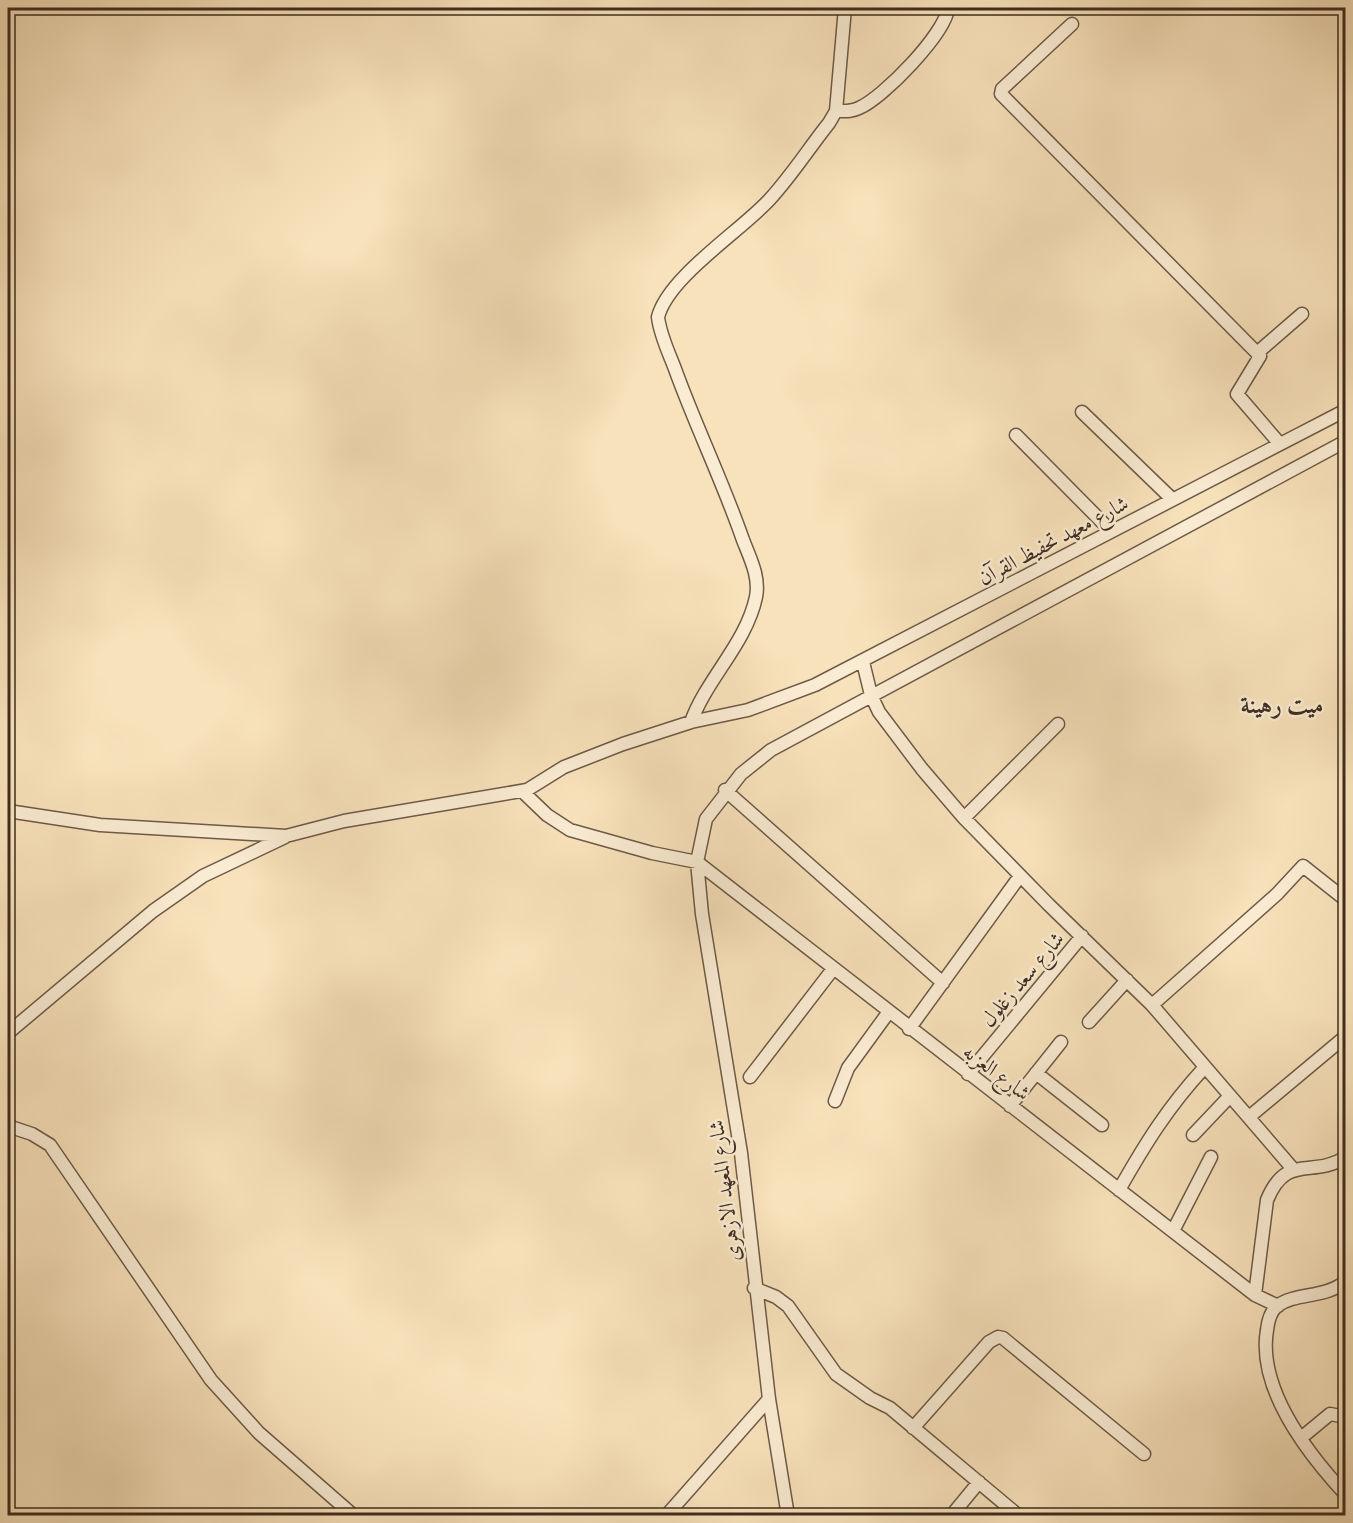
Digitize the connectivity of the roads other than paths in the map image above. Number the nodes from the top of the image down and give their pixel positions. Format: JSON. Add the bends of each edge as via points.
{"nodes":[{"id":1,"x":845,"y":8,"type":"edge"},
{"id":2,"x":948,"y":8,"type":"edge"},
{"id":3,"x":1072,"y":24,"type":"dead end"},
{"id":4,"x":836,"y":111,"type":"junction"},
{"id":5,"x":1302,"y":314,"type":"dead end"},
{"id":6,"x":1257,"y":353,"type":"junction"},
{"id":7,"x":1346,"y":410,"type":"edge"},
{"id":8,"x":1082,"y":412,"type":"dead end"},
{"id":9,"x":1016,"y":435,"type":"dead end"},
{"id":10,"x":1346,"y":441,"type":"edge"},
{"id":11,"x":1279,"y":443,"type":"junction"},
{"id":12,"x":1172,"y":499,"type":"junction"},
{"id":13,"x":1111,"y":531,"type":"junction"},
{"id":14,"x":863,"y":662,"type":"junction"},
{"id":15,"x":871,"y":695,"type":"junction"},
{"id":16,"x":691,"y":722,"type":"junction"},
{"id":17,"x":1058,"y":724,"type":"dead end"},
{"id":18,"x":725,"y":790,"type":"junction"},
{"id":19,"x":522,"y":791,"type":"junction"},
{"id":20,"x":8,"y":811,"type":"edge"},
{"id":21,"x":964,"y":818,"type":"junction"},
{"id":22,"x":286,"y":836,"type":"junction"},
{"id":23,"x":697,"y":862,"type":"junction"},
{"id":24,"x":1020,"y":876,"type":"junction"},
{"id":25,"x":1346,"y":900,"type":"edge"},
{"id":26,"x":1083,"y":936,"type":"junction"},
{"id":27,"x":833,"y":969,"type":"junction"},
{"id":28,"x":1127,"y":980,"type":"junction"},
{"id":29,"x":943,"y":983,"type":"junction"},
{"id":30,"x":1152,"y":1005,"type":"junction"},
{"id":31,"x":888,"y":1013,"type":"junction"},
{"id":32,"x":1089,"y":1022,"type":"dead end"},
{"id":33,"x":909,"y":1029,"type":"junction"},
{"id":34,"x":8,"y":1033,"type":"edge"},
{"id":35,"x":1346,"y":1036,"type":"edge"},
{"id":36,"x":1061,"y":1042,"type":"dead end"},
{"id":37,"x":1204,"y":1068,"type":"junction"},
{"id":38,"x":1036,"y":1073,"type":"junction"},
{"id":39,"x":968,"y":1074,"type":"junction"},
{"id":40,"x":750,"y":1077,"type":"dead end"},
{"id":41,"x":1230,"y":1096,"type":"junction"},
{"id":42,"x":835,"y":1101,"type":"dead end"},
{"id":43,"x":1010,"y":1106,"type":"junction"},
{"id":44,"x":1249,"y":1117,"type":"junction"},
{"id":45,"x":1102,"y":1125,"type":"dead end"},
{"id":46,"x":8,"y":1126,"type":"edge"},
{"id":47,"x":1193,"y":1135,"type":"dead end"},
{"id":48,"x":1211,"y":1156,"type":"dead end"},
{"id":49,"x":1346,"y":1158,"type":"edge"},
{"id":50,"x":1293,"y":1169,"type":"junction"},
{"id":51,"x":1119,"y":1191,"type":"junction"},
{"id":52,"x":1173,"y":1231,"type":"junction"},
{"id":53,"x":1344,"y":1283,"type":"edge"},
{"id":54,"x":754,"y":1288,"type":"junction"},
{"id":55,"x":1256,"y":1295,"type":"junction"},
{"id":56,"x":1278,"y":1306,"type":"junction"},
{"id":57,"x":768,"y":1400,"type":"junction"},
{"id":58,"x":1346,"y":1417,"type":"edge"},
{"id":59,"x":913,"y":1428,"type":"junction"},
{"id":60,"x":1301,"y":1438,"type":"junction"},
{"id":61,"x":1144,"y":1454,"type":"dead end"},
{"id":62,"x":979,"y":1482,"type":"junction"},
{"id":63,"x":1344,"y":1491,"type":"edge"},
{"id":64,"x":354,"y":1515,"type":"edge"},
{"id":65,"x":666,"y":1515,"type":"edge"},
{"id":66,"x":788,"y":1515,"type":"edge"},
{"id":67,"x":951,"y":1515,"type":"edge"},
{"id":68,"x":1019,"y":1515,"type":"edge"}],
"edges":[{"from":1,"to":4,"type":"street"},
{"from":2,"to":4,"type":"street","via":[[938,31],[882,92],[861,108]]},
{"from":3,"to":6,"type":"street","via":[[1001,94]]},
{"from":4,"to":16,"type":"street","via":[[769,200],[686,276],[657,317],[757,579],[749,616]]},
{"from":5,"to":6,"type":"street"},
{"from":6,"to":11,"type":"street","via":[[1261,358],[1237,394]]},
{"from":7,"to":11,"type":"street","name":"شارع معهد تحفيظ القرآن"},
{"from":8,"to":12,"type":"street"},
{"from":9,"to":13,"type":"street"},
{"from":10,"to":15,"type":"street","name":"شارع المعهد الازهرى"},
{"from":11,"to":12,"type":"street","name":"شارع معهد تحفيظ القرآن"},
{"from":12,"to":13,"type":"street","name":"شارع معهد تحفيظ القرآن"},
{"from":13,"to":14,"type":"street","name":"شارع معهد تحفيظ القرآن"},
{"from":14,"to":15,"type":"street"},
{"from":14,"to":16,"type":"street","name":"شارع معهد تحفيظ القرآن","via":[[777,700]]},
{"from":15,"to":18,"type":"street","name":"شارع المعهد الازهرى","via":[[771,750]]},
{"from":15,"to":21,"type":"street","via":[[901,743]]},
{"from":16,"to":19,"type":"street","name":"شارع معهد تحفيظ القرآن","via":[[564,767]]},
{"from":17,"to":21,"type":"street"},
{"from":18,"to":23,"type":"street","name":"شارع المعهد الازهرى","via":[[706,819]]},
{"from":18,"to":29,"type":"street"},
{"from":19,"to":22,"type":"street","via":[[344,821]]},
{"from":19,"to":23,"type":"street","via":[[570,830]]},
{"from":20,"to":22,"type":"street","via":[[100,825]]},
{"from":21,"to":24,"type":"street"},
{"from":22,"to":34,"type":"street","via":[[203,876],[153,911]]},
{"from":23,"to":27,"type":"street","name":"شارع العزبه"},
{"from":23,"to":54,"type":"street","name":"شارع المعهد الازهرى","via":[[741,1154]]},
{"from":24,"to":26,"type":"street"},
{"from":24,"to":29,"type":"street"},
{"from":25,"to":30,"type":"street","via":[[1304,866]]},
{"from":26,"to":28,"type":"street"},
{"from":26,"to":39,"type":"street","name":"شارع سعد زغلول"},
{"from":27,"to":31,"type":"street","name":"شارع العزبه"},
{"from":27,"to":40,"type":"street"},
{"from":28,"to":30,"type":"street"},
{"from":28,"to":32,"type":"street"},
{"from":29,"to":33,"type":"street"},
{"from":30,"to":37,"type":"street"},
{"from":31,"to":33,"type":"street","name":"شارع العزبه"},
{"from":31,"to":42,"type":"street","via":[[848,1068]]},
{"from":33,"to":39,"type":"street","name":"شارع العزبه"},
{"from":35,"to":44,"type":"street"},
{"from":36,"to":38,"type":"street"},
{"from":37,"to":41,"type":"street"},
{"from":37,"to":51,"type":"street","via":[[1152,1132]]},
{"from":38,"to":43,"type":"street"},
{"from":38,"to":45,"type":"street"},
{"from":39,"to":43,"type":"street","name":"شارع العزبه"},
{"from":41,"to":44,"type":"street"},
{"from":41,"to":47,"type":"street"},
{"from":43,"to":51,"type":"street","name":"شارع العزبه"},
{"from":44,"to":50,"type":"street"},
{"from":46,"to":64,"type":"street","via":[[50,1145],[211,1380],[259,1433]]},
{"from":48,"to":52,"type":"street"},
{"from":49,"to":50,"type":"street","via":[[1324,1166]]},
{"from":50,"to":55,"type":"street","via":[[1280,1178],[1268,1200]]},
{"from":51,"to":52,"type":"street","name":"شارع العزبه"},
{"from":52,"to":55,"type":"street","name":"شارع العزبه"},
{"from":53,"to":56,"type":"street"},
{"from":54,"to":57,"type":"street","name":"شارع المعهد الازهرى"},
{"from":54,"to":59,"type":"street","via":[[788,1306],[836,1374],[870,1398],[881,1401]]},
{"from":55,"to":56,"type":"street","name":"شارع العزبه"},
{"from":56,"to":60,"type":"street","via":[[1270,1314],[1265,1361],[1278,1400]]},
{"from":57,"to":65,"type":"street"},
{"from":57,"to":66,"type":"street","name":"شارع المعهد الازهرى"},
{"from":58,"to":60,"type":"street","via":[[1330,1414]]},
{"from":59,"to":61,"type":"street","via":[[989,1342],[998,1337]]},
{"from":59,"to":62,"type":"street"},
{"from":60,"to":63,"type":"street"},
{"from":62,"to":67,"type":"street"},
{"from":62,"to":68,"type":"street"}]}
